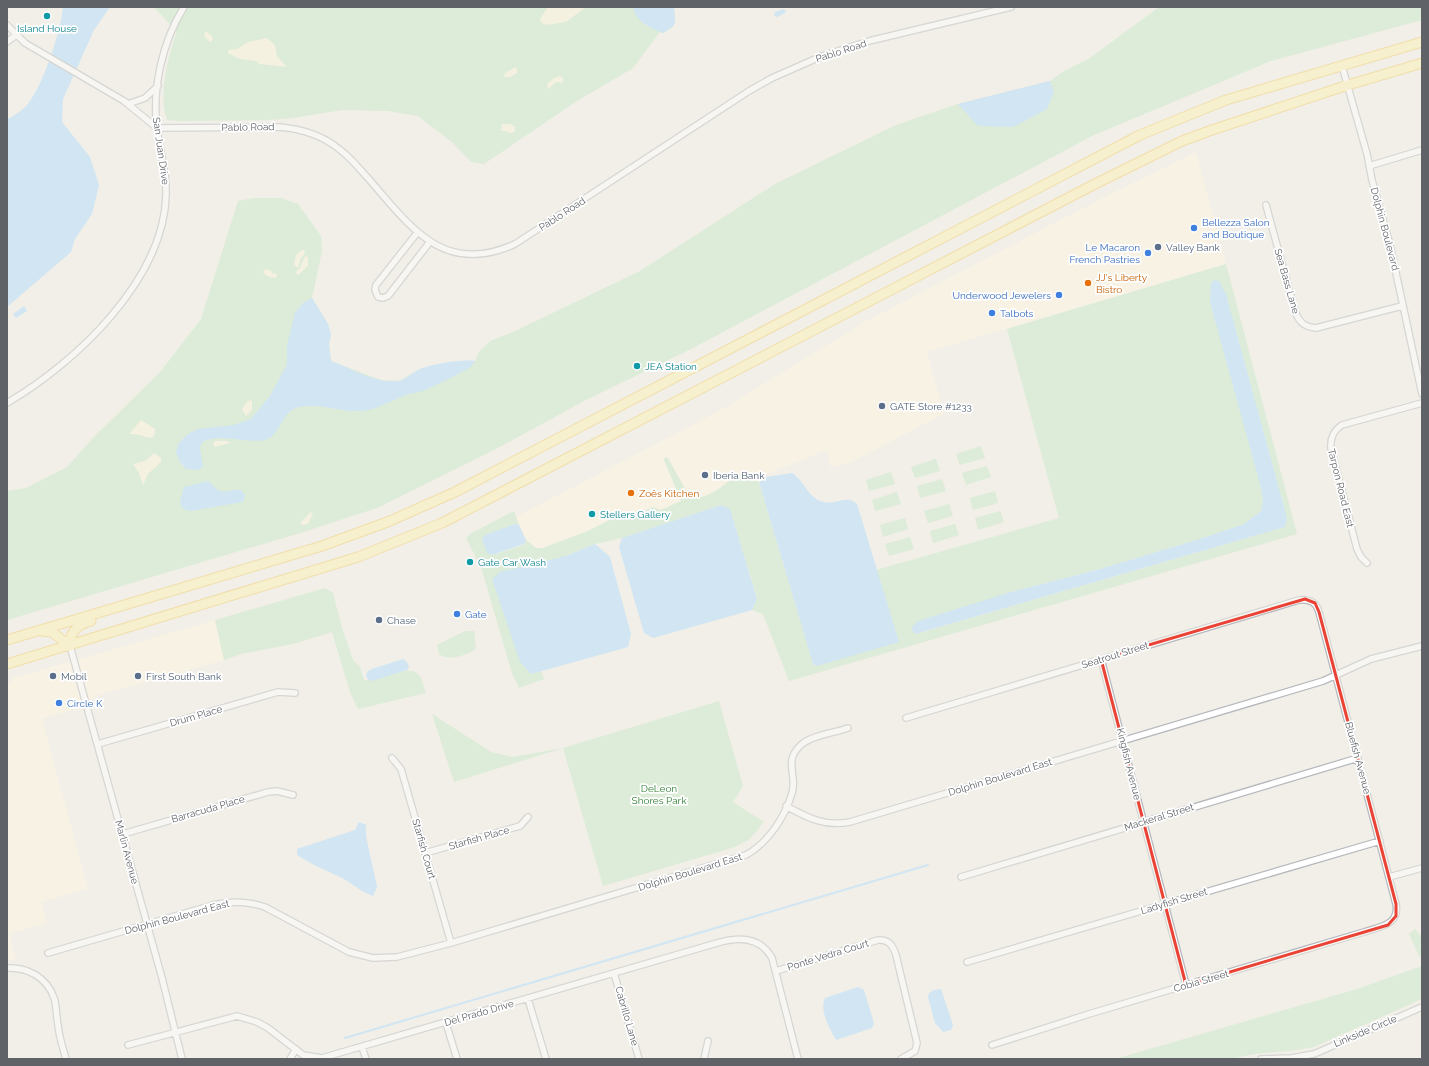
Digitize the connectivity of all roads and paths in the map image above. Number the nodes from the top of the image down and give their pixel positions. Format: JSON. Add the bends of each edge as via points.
{"nodes":[{"id":1,"x":184,"y":7,"type":"edge"},
{"id":2,"x":1011,"y":7,"type":"edge"},
{"id":3,"x":7,"y":25,"type":"edge"},
{"id":4,"x":16,"y":35,"type":"junction"},
{"id":5,"x":7,"y":42,"type":"edge"},
{"id":6,"x":1422,"y":42,"type":"edge"},
{"id":7,"x":1422,"y":64,"type":"edge"},
{"id":8,"x":1342,"y":66,"type":"junction"},
{"id":9,"x":1348,"y":85,"type":"junction"},
{"id":10,"x":158,"y":86,"type":"junction"},
{"id":11,"x":128,"y":104,"type":"junction"},
{"id":12,"x":157,"y":128,"type":"junction"},
{"id":13,"x":1422,"y":150,"type":"edge"},
{"id":14,"x":1369,"y":166,"type":"junction"},
{"id":15,"x":1266,"y":205,"type":"dead end"},
{"id":16,"x":417,"y":233,"type":"junction"},
{"id":17,"x":429,"y":242,"type":"junction"},
{"id":18,"x":1402,"y":306,"type":"junction"},
{"id":19,"x":1422,"y":394,"type":"edge"},
{"id":20,"x":7,"y":403,"type":"edge"},
{"id":21,"x":1422,"y":403,"type":"edge"},
{"id":22,"x":1367,"y":563,"type":"dead end"},
{"id":23,"x":187,"y":587,"type":"junction"},
{"id":24,"x":1320,"y":612,"type":"joint"},
{"id":25,"x":37,"y":631,"type":"junction"},
{"id":26,"x":7,"y":640,"type":"edge"},
{"id":27,"x":70,"y":646,"type":"junction"},
{"id":28,"x":1422,"y":646,"type":"edge"},
{"id":29,"x":1101,"y":660,"type":"junction"},
{"id":30,"x":7,"y":664,"type":"edge"},
{"id":31,"x":1336,"y":675,"type":"junction"},
{"id":32,"x":295,"y":693,"type":"dead end"},
{"id":33,"x":906,"y":718,"type":"dead end"},
{"id":34,"x":848,"y":728,"type":"dead end"},
{"id":35,"x":1122,"y":741,"type":"junction"},
{"id":36,"x":98,"y":744,"type":"junction"},
{"id":37,"x":392,"y":758,"type":"dead end"},
{"id":38,"x":1358,"y":758,"type":"junction"},
{"id":39,"x":293,"y":795,"type":"dead end"},
{"id":40,"x":786,"y":806,"type":"junction"},
{"id":41,"x":528,"y":817,"type":"dead end"},
{"id":42,"x":1144,"y":822,"type":"junction"},
{"id":43,"x":123,"y":834,"type":"junction"},
{"id":44,"x":1380,"y":840,"type":"junction"},
{"id":45,"x":425,"y":853,"type":"junction"},
{"id":46,"x":1422,"y":868,"type":"edge"},
{"id":47,"x":961,"y":877,"type":"dead end"},
{"id":48,"x":1389,"y":878,"type":"junction"},
{"id":49,"x":1164,"y":904,"type":"junction"},
{"id":50,"x":1396,"y":904,"type":"joint"},
{"id":51,"x":147,"y":925,"type":"junction"},
{"id":52,"x":451,"y":944,"type":"junction"},
{"id":53,"x":48,"y":953,"type":"dead end"},
{"id":54,"x":967,"y":962,"type":"dead end"},
{"id":55,"x":7,"y":968,"type":"edge"},
{"id":56,"x":776,"y":970,"type":"junction"},
{"id":57,"x":614,"y":973,"type":"junction"},
{"id":58,"x":1186,"y":985,"type":"junction"},
{"id":59,"x":528,"y":999,"type":"junction"},
{"id":60,"x":1422,"y":1007,"type":"edge"},
{"id":61,"x":446,"y":1023,"type":"junction"},
{"id":62,"x":175,"y":1032,"type":"junction"},
{"id":63,"x":708,"y":1041,"type":"dead end"},
{"id":64,"x":128,"y":1045,"type":"dead end"},
{"id":65,"x":992,"y":1045,"type":"dead end"},
{"id":66,"x":362,"y":1047,"type":"junction"},
{"id":67,"x":296,"y":1049,"type":"junction"},
{"id":68,"x":66,"y":1059,"type":"edge"},
{"id":69,"x":182,"y":1059,"type":"edge"},
{"id":70,"x":290,"y":1059,"type":"edge"},
{"id":71,"x":366,"y":1059,"type":"edge"},
{"id":72,"x":457,"y":1059,"type":"edge"},
{"id":73,"x":546,"y":1059,"type":"edge"},
{"id":74,"x":639,"y":1059,"type":"edge"},
{"id":75,"x":704,"y":1059,"type":"edge"},
{"id":76,"x":798,"y":1059,"type":"edge"},
{"id":77,"x":901,"y":1059,"type":"edge"},
{"id":78,"x":1261,"y":1059,"type":"edge"}],
"edges":[{"from":1,"to":10,"type":"street","name":"San Juan Drive","via":[[166,47]]},
{"from":2,"to":17,"type":"street","name":"Pablo Road","via":[[869,41],[822,56],[782,73],[749,91],[503,250],[485,254],[464,254]]},
{"from":3,"to":4,"type":"street"},
{"from":4,"to":5,"type":"street"},
{"from":4,"to":11,"type":"street","via":[[47,58]]},
{"from":6,"to":8,"type":"main road"},
{"from":7,"to":9,"type":"main road"},
{"from":8,"to":9,"type":"street","name":"Dolphin Boulevard"},
{"from":8,"to":23,"type":"main road","via":[[1226,100],[1140,135],[419,509],[322,546]]},
{"from":9,"to":14,"type":"street","name":"Dolphin Boulevard"},
{"from":9,"to":27,"type":"main road","via":[[1182,141],[442,523],[331,566]]},
{"from":10,"to":11,"type":"street","via":[[145,98]]},
{"from":10,"to":12,"type":"street","name":"San Juan Drive"},
{"from":11,"to":12,"type":"street"},
{"from":12,"to":16,"type":"street","name":"Pablo Road","via":[[280,127],[319,136],[348,156]]},
{"from":12,"to":20,"type":"street","name":"San Juan Drive","via":[[166,182],[165,212],[158,239],[142,272],[117,308],[81,347]]},
{"from":13,"to":14,"type":"street"},
{"from":14,"to":18,"type":"street","name":"Dolphin Boulevard","via":[[1392,251]]},
{"from":15,"to":18,"type":"street","name":"Sea Bass Lane","via":[[1294,311],[1305,326],[1316,328]]},
{"from":16,"to":17,"type":"street","name":"Pablo Road"},
{"from":16,"to":17,"type":"street","via":[[376,286],[378,297],[388,296]]},
{"from":18,"to":19,"type":"street","name":"Dolphin Boulevard"},
{"from":21,"to":22,"type":"street","name":"Tarpon Road East","via":[[1342,425],[1331,437],[1331,449],[1357,549]]},
{"from":23,"to":25,"type":"main road"},
{"from":23,"to":27,"type":"main road","via":[[169,598],[84,623],[75,629]]},
{"from":24,"to":29,"type":"street","name":"Seatrout Street","via":[[1310,600],[1299,600]]},
{"from":24,"to":31,"type":"street","name":"Bluefish Avenue"},
{"from":25,"to":26,"type":"main road"},
{"from":25,"to":27,"type":"main road","via":[[52,632]]},
{"from":27,"to":30,"type":"main road"},
{"from":27,"to":36,"type":"street","name":"Marlin Avenue"},
{"from":28,"to":31,"type":"street","via":[[1371,659]]},
{"from":29,"to":33,"type":"street","name":"Seatrout Street"},
{"from":29,"to":35,"type":"street","name":"Kingfish Avenue"},
{"from":31,"to":35,"type":"street","name":"Dolphin Boulevard East"},
{"from":31,"to":38,"type":"street","name":"Bluefish Avenue"},
{"from":32,"to":36,"type":"street","name":"Drum Place","via":[[278,692]]},
{"from":34,"to":40,"type":"street","via":[[809,740],[798,748],[791,762],[792,792]]},
{"from":35,"to":40,"type":"street","name":"Dolphin Boulevard East","via":[[846,823],[820,822]]},
{"from":35,"to":42,"type":"street","name":"Kingfish Avenue"},
{"from":36,"to":43,"type":"street","name":"Marlin Avenue"},
{"from":37,"to":45,"type":"street","name":"Starfish Court","via":[[401,769]]},
{"from":38,"to":42,"type":"street","name":"Mackeral Street"},
{"from":38,"to":44,"type":"street","name":"Bluefish Avenue"},
{"from":39,"to":43,"type":"street","name":"Barracuda Place","via":[[277,791],[268,792]]},
{"from":40,"to":52,"type":"street","name":"Dolphin Boulevard East","via":[[769,837],[746,855]]},
{"from":41,"to":45,"type":"street","name":"Starfish Place","via":[[520,826]]},
{"from":42,"to":47,"type":"street","name":"Mackeral Street"},
{"from":42,"to":49,"type":"street","name":"Kingfish Avenue"},
{"from":43,"to":51,"type":"street","name":"Marlin Avenue"},
{"from":44,"to":48,"type":"street","name":"Bluefish Avenue"},
{"from":44,"to":49,"type":"street","name":"Ladyfish Street"},
{"from":45,"to":52,"type":"street","name":"Starfish Court"},
{"from":46,"to":48,"type":"street"},
{"from":48,"to":50,"type":"street","name":"Bluefish Avenue"},
{"from":49,"to":54,"type":"street","name":"Ladyfish Street"},
{"from":49,"to":58,"type":"street","name":"Kingfish Avenue"},
{"from":50,"to":58,"type":"street","name":"Cobia Street","via":[[1396,916],[1388,925]]},
{"from":51,"to":52,"type":"street","name":"Dolphin Boulevard East","via":[[218,904],[242,902],[265,907],[341,948],[364,956],[397,957]]},
{"from":51,"to":53,"type":"street","name":"Dolphin Boulevard East"},
{"from":51,"to":62,"type":"street","name":"Marlin Avenue"},
{"from":55,"to":68,"type":"street","via":[[30,972],[44,981],[50,989]]},
{"from":56,"to":57,"type":"street","name":"Del Prado Drive","via":[[772,958],[764,947],[756,942],[739,939]]},
{"from":56,"to":76,"type":"street","name":"Ponte Vedra Court"},
{"from":56,"to":77,"type":"street","name":"Ponte Vedra Court","via":[[878,940],[890,943],[896,955],[917,1043],[915,1051]]},
{"from":57,"to":59,"type":"street","name":"Del Prado Drive"},
{"from":57,"to":74,"type":"street","name":"Cabrillo Lane"},
{"from":58,"to":65,"type":"street","name":"Cobia Street"},
{"from":59,"to":61,"type":"street","name":"Del Prado Drive"},
{"from":59,"to":73,"type":"street"},
{"from":60,"to":78,"type":"street","name":"Linkside Circle","via":[[1314,1054]]},
{"from":61,"to":66,"type":"street","name":"Del Prado Drive"},
{"from":61,"to":72,"type":"street"},
{"from":62,"to":64,"type":"street","name":"Del Prado Drive"},
{"from":62,"to":67,"type":"street","name":"Del Prado Drive","via":[[237,1016],[268,1028]]},
{"from":62,"to":69,"type":"street","name":"Marlin Avenue"},
{"from":63,"to":75,"type":"street"},
{"from":66,"to":67,"type":"street","name":"Del Prado Drive","via":[[322,1058],[309,1057]]},
{"from":66,"to":71,"type":"street"},
{"from":67,"to":70,"type":"street"}]}
